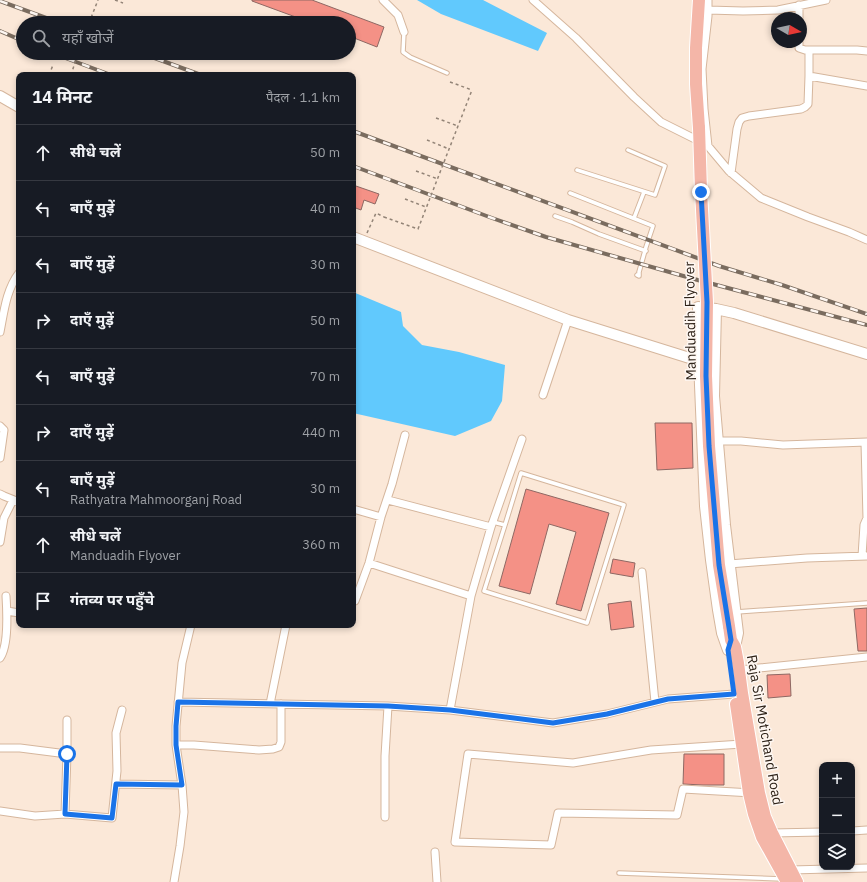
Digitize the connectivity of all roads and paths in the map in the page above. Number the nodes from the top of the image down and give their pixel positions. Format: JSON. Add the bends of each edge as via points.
{"nodes":[{"id":1,"x":98,"y":0,"type":"edge"},
{"id":2,"x":115,"y":0,"type":"edge"},
{"id":3,"x":382,"y":0,"type":"edge"},
{"id":4,"x":533,"y":0,"type":"edge"},
{"id":5,"x":699,"y":0,"type":"edge"},
{"id":6,"x":708,"y":0,"type":"edge"},
{"id":7,"x":826,"y":0,"type":"edge"},
{"id":8,"x":123,"y":3,"type":"dead end"},
{"id":9,"x":799,"y":6,"type":"junction"},
{"id":10,"x":708,"y":10,"type":"junction"},
{"id":11,"x":799,"y":12,"type":"edge"},
{"id":12,"x":92,"y":16,"type":"edge"},
{"id":13,"x":404,"y":32,"type":"joint"},
{"id":14,"x":800,"y":48,"type":"edge"},
{"id":15,"x":809,"y":50,"type":"junction"},
{"id":16,"x":867,"y":51,"type":"edge"},
{"id":17,"x":76,"y":60,"type":"edge"},
{"id":18,"x":53,"y":64,"type":"dead end"},
{"id":19,"x":50,"y":72,"type":"edge"},
{"id":20,"x":72,"y":72,"type":"edge"},
{"id":21,"x":447,"y":73,"type":"dead end"},
{"id":22,"x":809,"y":76,"type":"junction"},
{"id":23,"x":450,"y":82,"type":"dead end"},
{"id":24,"x":867,"y":86,"type":"edge"},
{"id":25,"x":0,"y":96,"type":"edge"},
{"id":26,"x":16,"y":105,"type":"edge"},
{"id":27,"x":436,"y":118,"type":"dead end"},
{"id":28,"x":458,"y":126,"type":"junction"},
{"id":29,"x":427,"y":140,"type":"dead end"},
{"id":30,"x":708,"y":146,"type":"junction"},
{"id":31,"x":449,"y":148,"type":"junction"},
{"id":32,"x":628,"y":150,"type":"dead end"},
{"id":33,"x":577,"y":170,"type":"dead end"},
{"id":34,"x":416,"y":171,"type":"dead end"},
{"id":35,"x":731,"y":173,"type":"junction"},
{"id":36,"x":438,"y":179,"type":"junction"},
{"id":37,"x":570,"y":192,"type":"dead end"},
{"id":38,"x":644,"y":192,"type":"junction"},
{"id":39,"x":405,"y":199,"type":"dead end"},
{"id":40,"x":426,"y":207,"type":"junction"},
{"id":41,"x":555,"y":216,"type":"dead end"},
{"id":42,"x":634,"y":218,"type":"junction"},
{"id":43,"x":356,"y":238,"type":"edge"},
{"id":44,"x":867,"y":240,"type":"edge"},
{"id":45,"x":364,"y":241,"type":"junction"},
{"id":46,"x":646,"y":251,"type":"junction"},
{"id":47,"x":638,"y":276,"type":"dead end"},
{"id":48,"x":16,"y":279,"type":"edge"},
{"id":49,"x":3,"y":296,"type":"edge"},
{"id":50,"x":716,"y":309,"type":"junction"},
{"id":51,"x":568,"y":320,"type":"junction"},
{"id":52,"x":0,"y":332,"type":"edge"},
{"id":53,"x":867,"y":354,"type":"edge"},
{"id":54,"x":699,"y":361,"type":"junction"},
{"id":55,"x":714,"y":365,"type":"junction"},
{"id":56,"x":543,"y":395,"type":"dead end"},
{"id":57,"x":0,"y":426,"type":"edge"},
{"id":58,"x":405,"y":435,"type":"dead end"},
{"id":59,"x":1,"y":438,"type":"edge"},
{"id":60,"x":522,"y":440,"type":"dead end"},
{"id":61,"x":717,"y":441,"type":"junction"},
{"id":62,"x":866,"y":443,"type":"edge"},
{"id":63,"x":0,"y":458,"type":"edge"},
{"id":64,"x":0,"y":494,"type":"edge"},
{"id":65,"x":388,"y":500,"type":"junction"},
{"id":66,"x":16,"y":501,"type":"edge"},
{"id":67,"x":356,"y":510,"type":"edge"},
{"id":68,"x":2,"y":517,"type":"edge"},
{"id":69,"x":381,"y":517,"type":"junction"},
{"id":70,"x":492,"y":525,"type":"junction"},
{"id":71,"x":505,"y":525,"type":"junction"},
{"id":72,"x":0,"y":542,"type":"edge"},
{"id":73,"x":865,"y":556,"type":"edge"},
{"id":74,"x":369,"y":563,"type":"junction"},
{"id":75,"x":729,"y":564,"type":"junction"},
{"id":76,"x":642,"y":572,"type":"dead end"},
{"id":77,"x":6,"y":596,"type":"dead end"},
{"id":78,"x":471,"y":596,"type":"junction"},
{"id":79,"x":356,"y":598,"type":"edge"},
{"id":80,"x":867,"y":604,"type":"edge"},
{"id":81,"x":7,"y":611,"type":"junction"},
{"id":82,"x":16,"y":612,"type":"edge"},
{"id":83,"x":736,"y":612,"type":"junction"},
{"id":84,"x":190,"y":628,"type":"edge"},
{"id":85,"x":285,"y":628,"type":"edge"},
{"id":86,"x":731,"y":646,"type":"junction"},
{"id":87,"x":867,"y":657,"type":"edge"},
{"id":88,"x":0,"y":658,"type":"edge"},
{"id":89,"x":739,"y":670,"type":"junction"},
{"id":90,"x":734,"y":694,"type":"junction"},
{"id":91,"x":178,"y":702,"type":"junction"},
{"id":92,"x":655,"y":702,"type":"junction"},
{"id":93,"x":270,"y":704,"type":"junction"},
{"id":94,"x":282,"y":704,"type":"junction"},
{"id":95,"x":388,"y":706,"type":"junction"},
{"id":96,"x":122,"y":710,"type":"dead end"},
{"id":97,"x":450,"y":710,"type":"junction"},
{"id":98,"x":67,"y":720,"type":"dead end"},
{"id":99,"x":742,"y":744,"type":"junction"},
{"id":100,"x":176,"y":745,"type":"junction"},
{"id":101,"x":0,"y":748,"type":"edge"},
{"id":102,"x":67,"y":754,"type":"junction"},
{"id":103,"x":116,"y":784,"type":"junction"},
{"id":104,"x":182,"y":785,"type":"junction"},
{"id":105,"x":754,"y":793,"type":"junction"},
{"id":106,"x":0,"y":811,"type":"edge"},
{"id":107,"x":65,"y":814,"type":"junction"},
{"id":108,"x":385,"y":816,"type":"dead end"},
{"id":109,"x":867,"y":830,"type":"edge"},
{"id":110,"x":855,"y":831,"type":"edge"},
{"id":111,"x":819,"y":832,"type":"edge"},
{"id":112,"x":772,"y":833,"type":"junction"},
{"id":113,"x":435,"y":852,"type":"dead end"},
{"id":114,"x":867,"y":868,"type":"edge"},
{"id":115,"x":619,"y":873,"type":"dead end"},
{"id":116,"x":791,"y":878,"type":"edge"},
{"id":117,"x":174,"y":882,"type":"edge"},
{"id":118,"x":437,"y":882,"type":"edge"}],
"edges":[{"from":1,"to":12,"type":"path"},
{"from":2,"to":8,"type":"path"},
{"from":3,"to":13,"type":"street","via":[[398,15]]},
{"from":4,"to":30,"type":"street","via":[[576,38],[661,122]]},
{"from":5,"to":86,"type":"main road","name":"Manduadih Flyover","bridge":true,"via":[[696,84],[707,302],[706,376],[709,446],[719,565]]},
{"from":6,"to":10,"type":"street"},
{"from":7,"to":9,"type":"street"},
{"from":9,"to":10,"type":"street","via":[[778,10]]},
{"from":9,"to":11,"type":"street"},
{"from":10,"to":30,"type":"street","via":[[702,69]]},
{"from":13,"to":21,"type":"lane","via":[[403,52],[410,58]]},
{"from":14,"to":15,"type":"street"},
{"from":15,"to":16,"type":"street"},
{"from":15,"to":22,"type":"street"},
{"from":17,"to":20,"type":"path","bridge":true},
{"from":18,"to":19,"type":"path"},
{"from":22,"to":24,"type":"street"},
{"from":22,"to":35,"type":"street","via":[[808,104],[805,107],[742,118],[737,129]]},
{"from":23,"to":28,"type":"path","bridge":true,"via":[[472,90]]},
{"from":25,"to":26,"type":"street"},
{"from":27,"to":28,"type":"path"},
{"from":28,"to":31,"type":"path","bridge":true},
{"from":29,"to":31,"type":"path"},
{"from":30,"to":35,"type":"street"},
{"from":31,"to":36,"type":"path","bridge":true},
{"from":32,"to":38,"type":"lane","via":[[665,166],[654,195]]},
{"from":33,"to":38,"type":"lane"},
{"from":34,"to":36,"type":"path"},
{"from":35,"to":44,"type":"street","via":[[761,198]]},
{"from":36,"to":40,"type":"path","bridge":true},
{"from":37,"to":42,"type":"lane"},
{"from":38,"to":42,"type":"lane"},
{"from":39,"to":40,"type":"path"},
{"from":40,"to":45,"type":"path","bridge":true,"via":[[418,230],[376,213]]},
{"from":41,"to":46,"type":"lane"},
{"from":42,"to":46,"type":"lane","via":[[653,226]]},
{"from":43,"to":45,"type":"street"},
{"from":45,"to":51,"type":"street"},
{"from":46,"to":47,"type":"lane"},
{"from":48,"to":49,"type":"street"},
{"from":49,"to":52,"type":"street"},
{"from":50,"to":53,"type":"street"},
{"from":50,"to":54,"type":"street","via":[[698,307]]},
{"from":50,"to":55,"type":"street"},
{"from":51,"to":54,"type":"street"},
{"from":51,"to":56,"type":"street"},
{"from":54,"to":55,"type":"street"},
{"from":54,"to":86,"type":"street","via":[[705,506],[711,560],[722,633]]},
{"from":55,"to":61,"type":"street"},
{"from":57,"to":59,"type":"street","via":[[4,430]]},
{"from":58,"to":65,"type":"street"},
{"from":59,"to":63,"type":"street"},
{"from":60,"to":70,"type":"street"},
{"from":61,"to":62,"type":"street","via":[[783,445]]},
{"from":61,"to":75,"type":"street"},
{"from":62,"to":73,"type":"street"},
{"from":64,"to":66,"type":"street"},
{"from":65,"to":69,"type":"street"},
{"from":65,"to":70,"type":"street"},
{"from":66,"to":68,"type":"street"},
{"from":67,"to":69,"type":"street"},
{"from":68,"to":72,"type":"street"},
{"from":69,"to":74,"type":"street"},
{"from":70,"to":71,"type":"lane"},
{"from":70,"to":78,"type":"street"},
{"from":71,"to":71,"type":"lane","via":[[521,473],[624,505],[587,623],[484,591]]},
{"from":73,"to":75,"type":"street"},
{"from":74,"to":78,"type":"street"},
{"from":74,"to":79,"type":"street"},
{"from":75,"to":83,"type":"street"},
{"from":76,"to":92,"type":"street"},
{"from":77,"to":81,"type":"street"},
{"from":78,"to":97,"type":"street"},
{"from":80,"to":83,"type":"lane"},
{"from":81,"to":82,"type":"street"},
{"from":81,"to":88,"type":"street","via":[[5,642]]},
{"from":83,"to":86,"type":"street","via":[[738,633]]},
{"from":84,"to":91,"type":"street","via":[[182,662]]},
{"from":85,"to":93,"type":"street"},
{"from":86,"to":89,"type":"main road","name":"Raja Sir Motichand Road"},
{"from":86,"to":90,"type":"main road"},
{"from":87,"to":89,"type":"street"},
{"from":89,"to":105,"type":"main road","name":"Raja Sir Motichand Road"},
{"from":90,"to":92,"type":"street"},
{"from":90,"to":99,"type":"main road"},
{"from":91,"to":93,"type":"street"},
{"from":91,"to":100,"type":"street"},
{"from":92,"to":97,"type":"street","via":[[607,714],[553,723]]},
{"from":93,"to":94,"type":"street"},
{"from":94,"to":95,"type":"street"},
{"from":94,"to":100,"type":"street","via":[[280,742],[279,746],[273,749]]},
{"from":95,"to":97,"type":"street"},
{"from":95,"to":108,"type":"street"},
{"from":96,"to":103,"type":"street","via":[[116,733]]},
{"from":98,"to":102,"type":"street"},
{"from":99,"to":105,"type":"main road"},
{"from":99,"to":105,"type":"street","via":[[651,750],[573,763],[468,754],[455,842],[551,845],[558,813],[677,815],[683,789]]},
{"from":100,"to":104,"type":"street"},
{"from":101,"to":102,"type":"street"},
{"from":102,"to":107,"type":"street"},
{"from":103,"to":104,"type":"street"},
{"from":103,"to":107,"type":"street","via":[[112,818]]},
{"from":104,"to":117,"type":"street","via":[[184,812]]},
{"from":105,"to":112,"type":"main road","name":"Raja Sir Motichand Road"},
{"from":105,"to":116,"type":"main road","via":[[754,814],[762,837]]},
{"from":106,"to":107,"type":"street","via":[[35,816]]},
{"from":109,"to":110,"type":"street"},
{"from":111,"to":112,"type":"street"},
{"from":112,"to":116,"type":"main road","name":"Raja Sir Motichand Road"},
{"from":113,"to":118,"type":"street"},
{"from":114,"to":116,"type":"street"},
{"from":115,"to":116,"type":"lane"}]}
